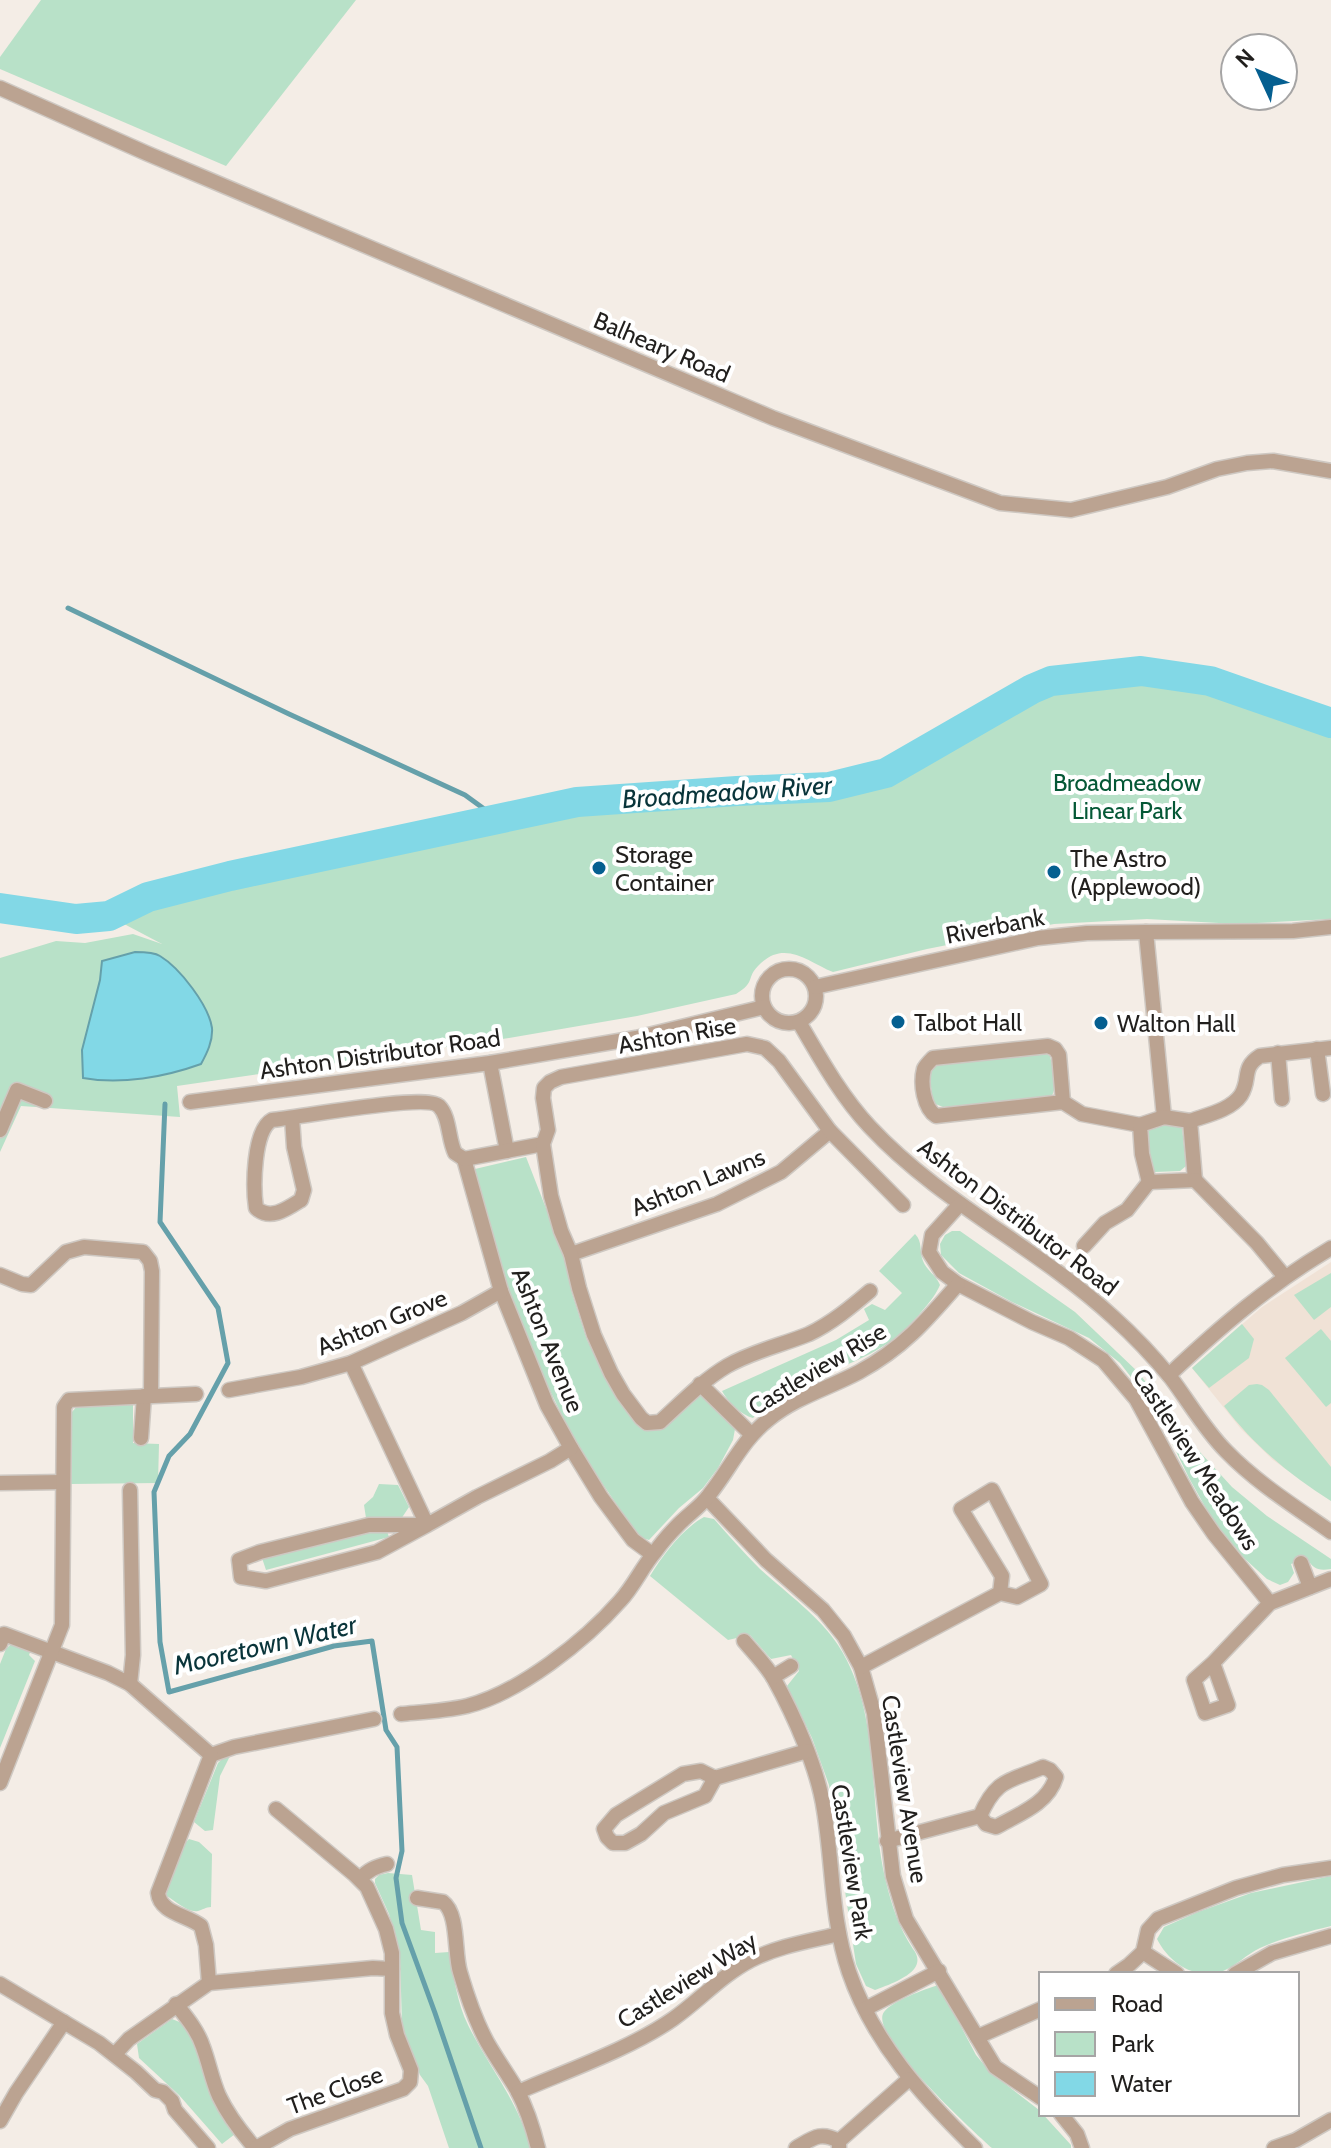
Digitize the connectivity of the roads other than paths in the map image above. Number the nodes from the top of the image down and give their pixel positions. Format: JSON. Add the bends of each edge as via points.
{"nodes":[{"id":1,"x":0,"y":88,"type":"edge"},
{"id":2,"x":1331,"y":471,"type":"edge"},
{"id":3,"x":1331,"y":927,"type":"edge"},
{"id":4,"x":1146,"y":932,"type":"junction"},
{"id":5,"x":815,"y":987,"type":"junction"},
{"id":6,"x":764,"y":1007,"type":"junction"},
{"id":7,"x":799,"y":1022,"type":"junction"},
{"id":8,"x":1324,"y":1048,"type":"edge"},
{"id":9,"x":1278,"y":1053,"type":"junction"},
{"id":10,"x":490,"y":1063,"type":"junction"},
{"id":11,"x":1323,"y":1094,"type":"dead end"},
{"id":12,"x":1282,"y":1099,"type":"dead end"},
{"id":13,"x":45,"y":1101,"type":"dead end"},
{"id":14,"x":190,"y":1102,"type":"dead end"},
{"id":15,"x":1063,"y":1102,"type":"junction"},
{"id":16,"x":1164,"y":1117,"type":"junction"},
{"id":17,"x":292,"y":1118,"type":"junction"},
{"id":18,"x":1190,"y":1121,"type":"junction"},
{"id":19,"x":1140,"y":1125,"type":"junction"},
{"id":20,"x":0,"y":1130,"type":"edge"},
{"id":21,"x":830,"y":1131,"type":"junction"},
{"id":22,"x":543,"y":1144,"type":"junction"},
{"id":23,"x":507,"y":1151,"type":"junction"},
{"id":24,"x":464,"y":1159,"type":"junction"},
{"id":25,"x":1195,"y":1180,"type":"junction"},
{"id":26,"x":1149,"y":1182,"type":"junction"},
{"id":27,"x":960,"y":1204,"type":"junction"},
{"id":28,"x":903,"y":1205,"type":"dead end"},
{"id":29,"x":1084,"y":1246,"type":"dead end"},
{"id":30,"x":1331,"y":1248,"type":"edge"},
{"id":31,"x":571,"y":1254,"type":"junction"},
{"id":32,"x":0,"y":1275,"type":"edge"},
{"id":33,"x":1285,"y":1277,"type":"junction"},
{"id":34,"x":958,"y":1284,"type":"junction"},
{"id":35,"x":501,"y":1291,"type":"junction"},
{"id":36,"x":870,"y":1291,"type":"dead end"},
{"id":37,"x":351,"y":1363,"type":"junction"},
{"id":38,"x":1169,"y":1375,"type":"junction"},
{"id":39,"x":700,"y":1384,"type":"junction"},
{"id":40,"x":229,"y":1390,"type":"dead end"},
{"id":41,"x":196,"y":1394,"type":"dead end"},
{"id":42,"x":148,"y":1396,"type":"junction"},
{"id":43,"x":751,"y":1434,"type":"junction"},
{"id":44,"x":141,"y":1438,"type":"dead end"},
{"id":45,"x":571,"y":1448,"type":"junction"},
{"id":46,"x":62,"y":1482,"type":"junction"},
{"id":47,"x":0,"y":1483,"type":"edge"},
{"id":48,"x":130,"y":1490,"type":"dead end"},
{"id":49,"x":707,"y":1498,"type":"junction"},
{"id":50,"x":427,"y":1525,"type":"junction"},
{"id":51,"x":1331,"y":1532,"type":"edge"},
{"id":52,"x":652,"y":1554,"type":"junction"},
{"id":53,"x":1301,"y":1563,"type":"dead end"},
{"id":54,"x":1331,"y":1579,"type":"edge"},
{"id":55,"x":1310,"y":1587,"type":"junction"},
{"id":56,"x":1000,"y":1593,"type":"junction"},
{"id":57,"x":1270,"y":1603,"type":"junction"},
{"id":58,"x":1,"y":1637,"type":"edge"},
{"id":59,"x":744,"y":1641,"type":"dead end"},
{"id":60,"x":52,"y":1652,"type":"junction"},
{"id":61,"x":1213,"y":1663,"type":"dead end"},
{"id":62,"x":791,"y":1666,"type":"dead end"},
{"id":63,"x":861,"y":1667,"type":"junction"},
{"id":64,"x":773,"y":1677,"type":"junction"},
{"id":65,"x":130,"y":1684,"type":"junction"},
{"id":66,"x":401,"y":1714,"type":"dead end"},
{"id":67,"x":374,"y":1719,"type":"dead end"},
{"id":68,"x":807,"y":1751,"type":"junction"},
{"id":69,"x":211,"y":1755,"type":"junction"},
{"id":70,"x":715,"y":1778,"type":"junction"},
{"id":71,"x":0,"y":1783,"type":"edge"},
{"id":72,"x":276,"y":1809,"type":"dead end"},
{"id":73,"x":980,"y":1816,"type":"junction"},
{"id":74,"x":887,"y":1841,"type":"junction"},
{"id":75,"x":387,"y":1864,"type":"dead end"},
{"id":76,"x":1331,"y":1868,"type":"edge"},
{"id":77,"x":360,"y":1879,"type":"junction"},
{"id":78,"x":417,"y":1898,"type":"dead end"},
{"id":79,"x":839,"y":1934,"type":"junction"},
{"id":80,"x":1331,"y":1936,"type":"edge"},
{"id":81,"x":1143,"y":1952,"type":"junction"},
{"id":82,"x":392,"y":1969,"type":"junction"},
{"id":83,"x":939,"y":1971,"type":"junction"},
{"id":84,"x":1119,"y":1972,"type":"edge"},
{"id":85,"x":1174,"y":1972,"type":"edge"},
{"id":86,"x":1239,"y":1972,"type":"edge"},
{"id":87,"x":209,"y":1983,"type":"junction"},
{"id":88,"x":0,"y":1984,"type":"edge"},
{"id":89,"x":176,"y":2004,"type":"junction"},
{"id":90,"x":865,"y":2009,"type":"junction"},
{"id":91,"x":1039,"y":2010,"type":"edge"},
{"id":92,"x":64,"y":2022,"type":"junction"},
{"id":93,"x":977,"y":2037,"type":"junction"},
{"id":94,"x":115,"y":2054,"type":"junction"},
{"id":95,"x":909,"y":2079,"type":"junction"},
{"id":96,"x":518,"y":2092,"type":"junction"},
{"id":97,"x":1039,"y":2097,"type":"edge"},
{"id":98,"x":1063,"y":2116,"type":"edge"},
{"id":99,"x":1331,"y":2120,"type":"edge"},
{"id":100,"x":0,"y":2121,"type":"edge"},
{"id":101,"x":839,"y":2145,"type":"edge"},
{"id":102,"x":208,"y":2148,"type":"edge"},
{"id":103,"x":256,"y":2148,"type":"edge"},
{"id":104,"x":538,"y":2148,"type":"edge"},
{"id":105,"x":796,"y":2148,"type":"edge"},
{"id":106,"x":975,"y":2148,"type":"edge"},
{"id":107,"x":1082,"y":2148,"type":"edge"},
{"id":108,"x":1274,"y":2148,"type":"edge"}],
"edges":[{"from":1,"to":2,"type":"street","name":"Balheary Road","via":[[773,418],[1000,503],[1071,510],[1247,463],[1273,461]]},
{"from":3,"to":4,"type":"street","name":"Riverbank"},
{"from":4,"to":5,"type":"street","name":"Riverbank","via":[[1038,938]]},
{"from":4,"to":16,"type":"street"},
{"from":5,"to":6,"type":"street","via":[[797,970],[780,971],[766,982]]},
{"from":5,"to":7,"type":"street","via":[[812,1012]]},
{"from":6,"to":7,"type":"street","via":[[775,1019]]},
{"from":6,"to":10,"type":"street","name":"Ashton Distributor Road","via":[[636,1038]]},
{"from":7,"to":27,"type":"street","name":"Ashton Distributor Road","via":[[869,1126]]},
{"from":8,"to":9,"type":"street"},
{"from":8,"to":11,"type":"street"},
{"from":9,"to":12,"type":"street"},
{"from":9,"to":18,"type":"street","via":[[1251,1062],[1236,1101]]},
{"from":10,"to":14,"type":"street","name":"Ashton Distributor Road"},
{"from":10,"to":23,"type":"street"},
{"from":13,"to":20,"type":"street","via":[[17,1090]]},
{"from":15,"to":15,"type":"street","via":[[1059,1055],[1048,1046],[933,1058],[924,1067],[927,1107],[936,1116]]},
{"from":15,"to":19,"type":"street","via":[[1082,1114]]},
{"from":16,"to":18,"type":"street"},
{"from":16,"to":19,"type":"street"},
{"from":17,"to":17,"type":"street","via":[[304,1190],[301,1200],[266,1215],[256,1208],[254,1198],[260,1134],[272,1120]]},
{"from":17,"to":24,"type":"street","name":"Ashton Avenue","via":[[434,1103],[445,1115],[455,1153]]},
{"from":18,"to":25,"type":"street"},
{"from":19,"to":26,"type":"street"},
{"from":21,"to":22,"type":"street","name":"Ashton Rise","via":[[779,1061],[765,1048],[747,1044],[550,1082],[544,1088],[548,1130]]},
{"from":21,"to":28,"type":"street","name":"Ashton Rise"},
{"from":21,"to":31,"type":"street","name":"Ashton Lawns","via":[[781,1172],[717,1204]]},
{"from":22,"to":23,"type":"street"},
{"from":22,"to":31,"type":"street","name":"Ashton Avenue","via":[[551,1196]]},
{"from":23,"to":24,"type":"street"},
{"from":24,"to":35,"type":"street","name":"Ashton Avenue"},
{"from":25,"to":26,"type":"street"},
{"from":25,"to":33,"type":"street"},
{"from":26,"to":29,"type":"street","via":[[1127,1210],[1105,1223]]},
{"from":27,"to":34,"type":"street","name":"Castleview Meadows","via":[[932,1235],[929,1252]]},
{"from":27,"to":38,"type":"street","name":"Ashton Distributor Road","via":[[1065,1276]]},
{"from":30,"to":33,"type":"street"},
{"from":31,"to":39,"type":"street","name":"Ashton Avenue","via":[[594,1335],[641,1418],[660,1422]]},
{"from":32,"to":42,"type":"street","via":[[31,1285],[66,1252],[84,1247],[143,1252],[152,1271]]},
{"from":33,"to":38,"type":"street"},
{"from":34,"to":43,"type":"street","name":"Castleview Rise","via":[[897,1349],[858,1373],[807,1394]]},
{"from":34,"to":57,"type":"street","name":"Castleview Meadows","via":[[1103,1360],[1136,1399],[1192,1502]]},
{"from":35,"to":37,"type":"street","name":"Ashton Grove"},
{"from":35,"to":45,"type":"street","name":"Ashton Avenue","via":[[547,1405]]},
{"from":36,"to":39,"type":"street","via":[[813,1332],[746,1357]]},
{"from":37,"to":40,"type":"street","name":"Ashton Grove"},
{"from":37,"to":50,"type":"street"},
{"from":38,"to":51,"type":"street","name":"Ashton Distributor Road","via":[[1224,1450]]},
{"from":39,"to":43,"type":"street"},
{"from":41,"to":42,"type":"street"},
{"from":42,"to":44,"type":"street"},
{"from":42,"to":46,"type":"street","via":[[66,1403]]},
{"from":43,"to":49,"type":"street","name":"Castleview Rise"},
{"from":45,"to":50,"type":"street"},
{"from":45,"to":52,"type":"street","name":"Ashton Avenue","via":[[633,1540]]},
{"from":46,"to":47,"type":"street"},
{"from":46,"to":60,"type":"street","via":[[63,1615]]},
{"from":48,"to":65,"type":"street"},
{"from":49,"to":52,"type":"street","name":"Castleview Rise"},
{"from":49,"to":63,"type":"street","name":"Castleview Avenue","via":[[823,1610]]},
{"from":50,"to":50,"type":"street","via":[[377,1552],[266,1581],[241,1577],[239,1560],[260,1552],[369,1525]]},
{"from":52,"to":66,"type":"street","name":"Castleview Rise","via":[[622,1600],[591,1632],[527,1678],[469,1705]]},
{"from":53,"to":55,"type":"street"},
{"from":54,"to":55,"type":"street"},
{"from":55,"to":57,"type":"street"},
{"from":56,"to":56,"type":"street","via":[[1017,1597],[1041,1584],[992,1490],[961,1509],[1002,1576]]},
{"from":56,"to":63,"type":"street"},
{"from":57,"to":61,"type":"street"},
{"from":58,"to":60,"type":"street"},
{"from":59,"to":64,"type":"street","name":"Castleview Park"},
{"from":60,"to":65,"type":"street"},
{"from":60,"to":71,"type":"street"},
{"from":62,"to":64,"type":"street"},
{"from":63,"to":74,"type":"street","name":"Castleview Avenue","via":[[874,1713]]},
{"from":64,"to":68,"type":"street","name":"Castleview Park"},
{"from":65,"to":69,"type":"street"},
{"from":67,"to":69,"type":"street"},
{"from":68,"to":70,"type":"street"},
{"from":68,"to":79,"type":"street","name":"Castleview Park","via":[[824,1810]]},
{"from":69,"to":87,"type":"street","via":[[158,1893],[165,1907],[201,1926]]},
{"from":70,"to":70,"type":"street","via":[[705,1796],[664,1813],[625,1843],[607,1837],[604,1829],[616,1815],[683,1774],[701,1771]]},
{"from":72,"to":77,"type":"street","name":"The Close"},
{"from":73,"to":73,"type":"street","via":[[998,1786],[1043,1767],[1056,1777],[1043,1800],[996,1827]]},
{"from":73,"to":74,"type":"street"},
{"from":74,"to":83,"type":"street","name":"Castleview Avenue","via":[[906,1919]]},
{"from":75,"to":77,"type":"street"},
{"from":76,"to":81,"type":"street","via":[[1236,1888],[1158,1919],[1148,1930]]},
{"from":77,"to":82,"type":"street","name":"The Close","via":[[386,1929]]},
{"from":78,"to":96,"type":"street","via":[[446,1903],[451,1912],[471,2007]]},
{"from":79,"to":90,"type":"street","name":"Castleview Park"},
{"from":79,"to":96,"type":"street","name":"Castleview Way","via":[[750,1960],[673,2019]]},
{"from":80,"to":86,"type":"street","via":[[1272,1953]]},
{"from":81,"to":84,"type":"street"},
{"from":81,"to":85,"type":"street"},
{"from":82,"to":87,"type":"street"},
{"from":82,"to":103,"type":"street","name":"The Close","via":[[392,2013],[410,2082],[290,2129]]},
{"from":83,"to":90,"type":"street"},
{"from":83,"to":93,"type":"street","name":"Castleview Avenue"},
{"from":87,"to":89,"type":"street"},
{"from":88,"to":92,"type":"street"},
{"from":89,"to":94,"type":"street"},
{"from":89,"to":103,"type":"street","via":[[203,2046],[211,2078],[230,2115]]},
{"from":90,"to":95,"type":"street","name":"Castleview Park"},
{"from":91,"to":93,"type":"street"},
{"from":92,"to":94,"type":"street"},
{"from":92,"to":100,"type":"street"},
{"from":93,"to":97,"type":"street","name":"Castleview Avenue","via":[[995,2067]]},
{"from":94,"to":102,"type":"street","via":[[172,2101]]},
{"from":95,"to":101,"type":"street"},
{"from":95,"to":106,"type":"street","name":"Castleview Park"},
{"from":96,"to":104,"type":"street"},
{"from":98,"to":107,"type":"street"},
{"from":99,"to":108,"type":"street"},
{"from":101,"to":105,"type":"street","via":[[829,2136],[817,2136]]}]}
